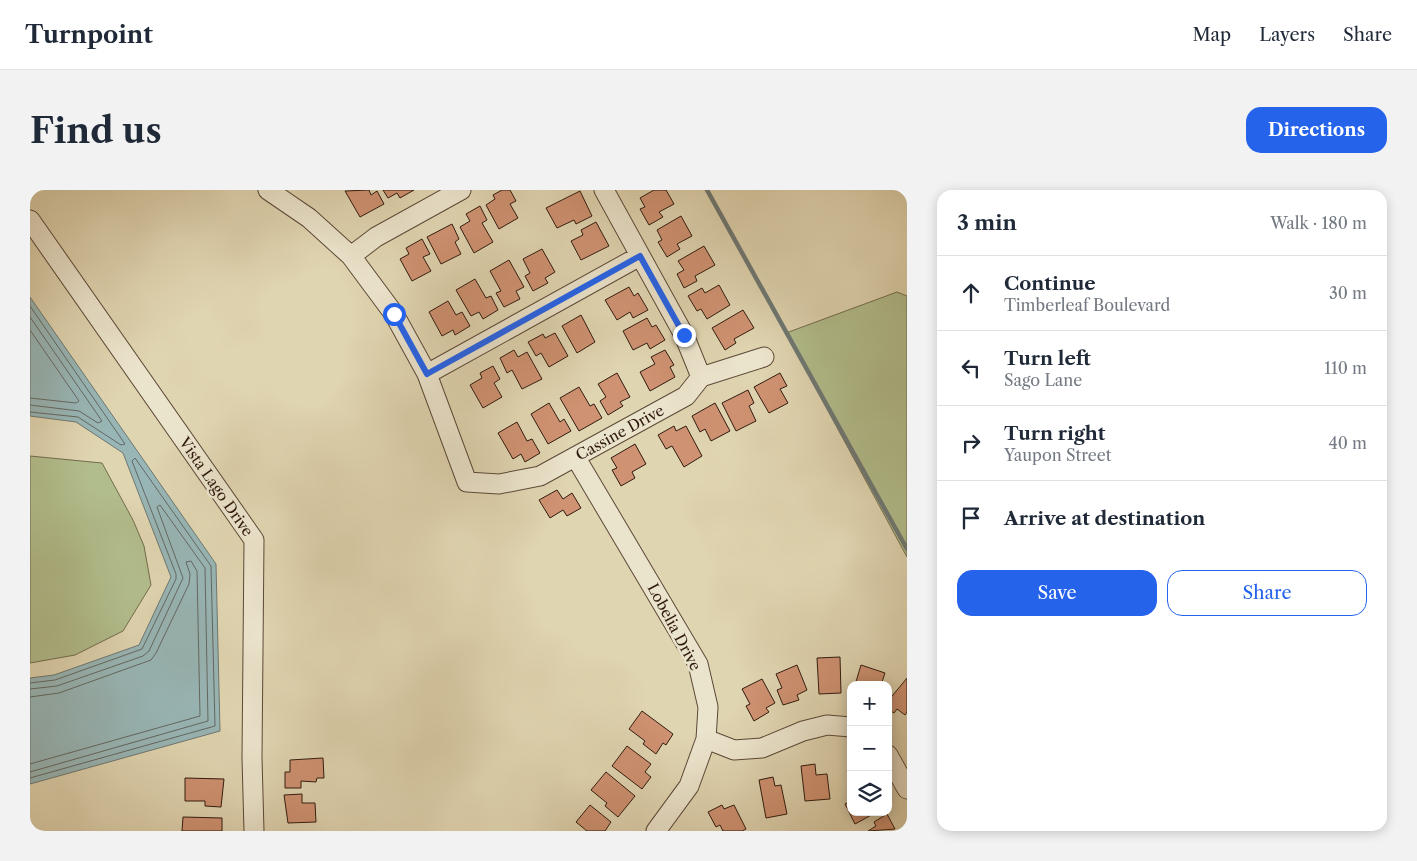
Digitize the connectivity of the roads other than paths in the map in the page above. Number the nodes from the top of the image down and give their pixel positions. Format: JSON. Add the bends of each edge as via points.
{"nodes":[{"id":1,"x":268,"y":190,"type":"edge"},
{"id":2,"x":461,"y":190,"type":"edge"},
{"id":3,"x":604,"y":190,"type":"edge"},
{"id":4,"x":30,"y":220,"type":"edge"},
{"id":5,"x":351,"y":256,"type":"junction"},
{"id":6,"x":640,"y":256,"type":"junction"},
{"id":7,"x":764,"y":357,"type":"dead end"},
{"id":8,"x":427,"y":374,"type":"junction"},
{"id":9,"x":701,"y":377,"type":"junction"},
{"id":10,"x":576,"y":458,"type":"junction"},
{"id":11,"x":847,"y":728,"type":"edge"},
{"id":12,"x":706,"y":739,"type":"junction"},
{"id":13,"x":892,"y":762,"type":"edge"},
{"id":14,"x":907,"y":789,"type":"edge"},
{"id":15,"x":254,"y":831,"type":"edge"},
{"id":16,"x":656,"y":831,"type":"edge"}],
"edges":[{"from":1,"to":5,"type":"street","via":[[309,218]]},
{"from":2,"to":5,"type":"street","via":[[376,237]]},
{"from":3,"to":6,"type":"street"},
{"from":4,"to":15,"type":"street","name":"Vista Lago Drive","via":[[254,540]]},
{"from":5,"to":8,"type":"street","via":[[394,314]]},
{"from":6,"to":8,"type":"street"},
{"from":6,"to":9,"type":"street","via":[[684,335]]},
{"from":7,"to":9,"type":"street"},
{"from":8,"to":10,"type":"street","name":"Cassine Drive","via":[[468,482],[519,482],[540,476]]},
{"from":9,"to":10,"type":"street","name":"Cassine Drive","via":[[686,396]]},
{"from":10,"to":12,"type":"street","name":"Lobelia Drive","via":[[698,664],[708,707]]},
{"from":11,"to":12,"type":"street","via":[[827,725],[762,748],[734,750]]},
{"from":12,"to":16,"type":"street","name":"Lobelia Drive","via":[[689,786]]},
{"from":13,"to":14,"type":"street"}]}
